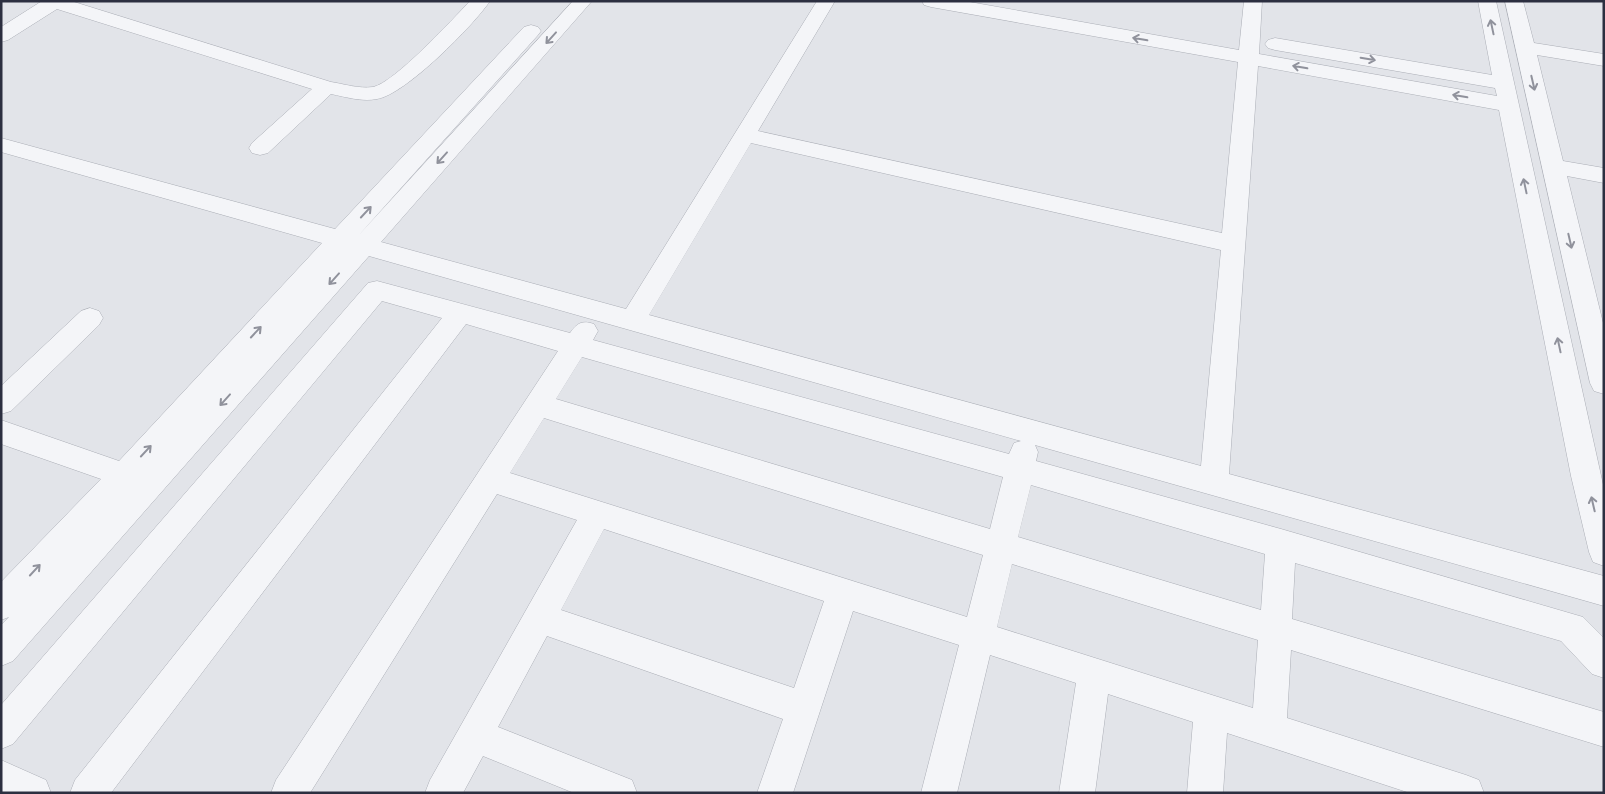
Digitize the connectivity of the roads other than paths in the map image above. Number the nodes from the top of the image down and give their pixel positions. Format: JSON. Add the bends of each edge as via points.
{"nodes":[{"id":1,"x":481,"y":1,"type":"edge"},
{"id":2,"x":559,"y":1,"type":"edge"},
{"id":3,"x":584,"y":1,"type":"edge"},
{"id":4,"x":826,"y":1,"type":"edge"},
{"id":5,"x":931,"y":1,"type":"edge"},
{"id":6,"x":1027,"y":1,"type":"edge"},
{"id":7,"x":1253,"y":1,"type":"edge"},
{"id":8,"x":1487,"y":1,"type":"edge"},
{"id":9,"x":1514,"y":1,"type":"edge"},
{"id":10,"x":53,"y":2,"type":"edge"},
{"id":11,"x":1192,"y":29,"type":"dead end"},
{"id":12,"x":1,"y":36,"type":"edge"},
{"id":13,"x":1243,"y":44,"type":"junction"},
{"id":14,"x":1525,"y":47,"type":"junction"},
{"id":15,"x":1604,"y":60,"type":"edge"},
{"id":16,"x":327,"y":87,"type":"junction"},
{"id":17,"x":1506,"y":94,"type":"junction"},
{"id":18,"x":745,"y":135,"type":"junction"},
{"id":19,"x":1,"y":145,"type":"edge"},
{"id":20,"x":260,"y":148,"type":"dead end"},
{"id":21,"x":1553,"y":166,"type":"junction"},
{"id":22,"x":1604,"y":176,"type":"edge"},
{"id":23,"x":351,"y":244,"type":"junction"},
{"id":24,"x":1234,"y":244,"type":"junction"},
{"id":25,"x":597,"y":312,"type":"junction"},
{"id":26,"x":460,"y":313,"type":"junction"},
{"id":27,"x":90,"y":318,"type":"dead end"},
{"id":28,"x":632,"y":321,"type":"junction"},
{"id":29,"x":576,"y":345,"type":"junction"},
{"id":30,"x":1604,"y":383,"type":"edge"},
{"id":31,"x":1,"y":403,"type":"edge"},
{"id":32,"x":537,"y":405,"type":"junction"},
{"id":33,"x":1029,"y":431,"type":"junction"},
{"id":34,"x":1,"y":432,"type":"edge"},
{"id":35,"x":1020,"y":469,"type":"junction"},
{"id":36,"x":124,"y":475,"type":"junction"},
{"id":37,"x":490,"y":480,"type":"junction"},
{"id":38,"x":1214,"y":482,"type":"junction"},
{"id":39,"x":596,"y":514,"type":"junction"},
{"id":40,"x":1281,"y":544,"type":"junction"},
{"id":41,"x":1000,"y":547,"type":"junction"},
{"id":42,"x":1604,"y":552,"type":"edge"},
{"id":43,"x":1604,"y":591,"type":"edge"},
{"id":44,"x":843,"y":593,"type":"junction"},
{"id":45,"x":1,"y":605,"type":"edge"},
{"id":46,"x":540,"y":618,"type":"junction"},
{"id":47,"x":1275,"y":630,"type":"junction"},
{"id":48,"x":978,"y":636,"type":"junction"},
{"id":49,"x":1,"y":650,"type":"edge"},
{"id":50,"x":1604,"y":662,"type":"edge"},
{"id":51,"x":1094,"y":674,"type":"junction"},
{"id":52,"x":804,"y":709,"type":"junction"},
{"id":53,"x":1211,"y":711,"type":"junction"},
{"id":54,"x":1269,"y":730,"type":"junction"},
{"id":55,"x":1604,"y":730,"type":"edge"},
{"id":56,"x":1,"y":732,"type":"edge"},
{"id":57,"x":475,"y":735,"type":"junction"},
{"id":58,"x":1,"y":778,"type":"edge"},
{"id":59,"x":34,"y":793,"type":"edge"},
{"id":60,"x":88,"y":793,"type":"edge"},
{"id":61,"x":289,"y":793,"type":"edge"},
{"id":62,"x":444,"y":793,"type":"edge"},
{"id":63,"x":619,"y":793,"type":"edge"},
{"id":64,"x":775,"y":793,"type":"edge"},
{"id":65,"x":939,"y":793,"type":"edge"},
{"id":66,"x":1077,"y":793,"type":"edge"},
{"id":67,"x":1205,"y":793,"type":"edge"},
{"id":68,"x":1466,"y":793,"type":"edge"}],
"edges":[{"from":1,"to":16,"type":"street","via":[[399,83],[379,93]]},
{"from":23,"to":2,"type":"street","one_way":true},
{"from":3,"to":23,"type":"street","one_way":true},
{"from":4,"to":18,"type":"street"},
{"from":13,"to":5,"type":"street","one_way":true},
{"from":6,"to":11,"type":"street"},
{"from":7,"to":13,"type":"street"},
{"from":17,"to":8,"type":"street","one_way":true},
{"from":9,"to":14,"type":"street"},
{"from":10,"to":12,"type":"street"},
{"from":10,"to":16,"type":"street"},
{"from":13,"to":17,"type":"street"},
{"from":13,"to":24,"type":"street"},
{"from":14,"to":15,"type":"street"},
{"from":14,"to":21,"type":"street","one_way":true},
{"from":16,"to":20,"type":"street"},
{"from":42,"to":17,"type":"street","one_way":true},
{"from":18,"to":24,"type":"street"},
{"from":18,"to":28,"type":"street"},
{"from":19,"to":23,"type":"street"},
{"from":21,"to":22,"type":"street"},
{"from":21,"to":30,"type":"street","one_way":true},
{"from":23,"to":25,"type":"street"},
{"from":36,"to":23,"type":"street","one_way":true},
{"from":23,"to":49,"type":"street","one_way":true},
{"from":24,"to":38,"type":"street"},
{"from":25,"to":28,"type":"street"},
{"from":25,"to":29,"type":"street"},
{"from":26,"to":29,"type":"street"},
{"from":26,"to":56,"type":"street","via":[[377,290]]},
{"from":26,"to":60,"type":"street"},
{"from":27,"to":31,"type":"street"},
{"from":28,"to":33,"type":"street"},
{"from":29,"to":32,"type":"street"},
{"from":29,"to":35,"type":"street"},
{"from":32,"to":37,"type":"street"},
{"from":32,"to":41,"type":"street"},
{"from":33,"to":35,"type":"street"},
{"from":33,"to":38,"type":"street"},
{"from":34,"to":36,"type":"street"},
{"from":35,"to":40,"type":"street"},
{"from":35,"to":41,"type":"street"},
{"from":45,"to":36,"type":"street","one_way":true},
{"from":37,"to":39,"type":"street"},
{"from":37,"to":61,"type":"street"},
{"from":38,"to":43,"type":"street"},
{"from":39,"to":44,"type":"street"},
{"from":39,"to":46,"type":"street"},
{"from":40,"to":47,"type":"street"},
{"from":40,"to":50,"type":"street","via":[[1571,628]]},
{"from":41,"to":47,"type":"street"},
{"from":41,"to":48,"type":"street"},
{"from":44,"to":48,"type":"street"},
{"from":44,"to":52,"type":"street"},
{"from":46,"to":52,"type":"street"},
{"from":46,"to":57,"type":"street"},
{"from":47,"to":54,"type":"street"},
{"from":47,"to":55,"type":"street"},
{"from":48,"to":51,"type":"street"},
{"from":48,"to":65,"type":"street"},
{"from":51,"to":53,"type":"street"},
{"from":51,"to":66,"type":"street"},
{"from":52,"to":64,"type":"street"},
{"from":53,"to":54,"type":"street"},
{"from":53,"to":67,"type":"street"},
{"from":54,"to":68,"type":"street"},
{"from":57,"to":62,"type":"street"},
{"from":57,"to":63,"type":"street"},
{"from":58,"to":59,"type":"street"}]}
